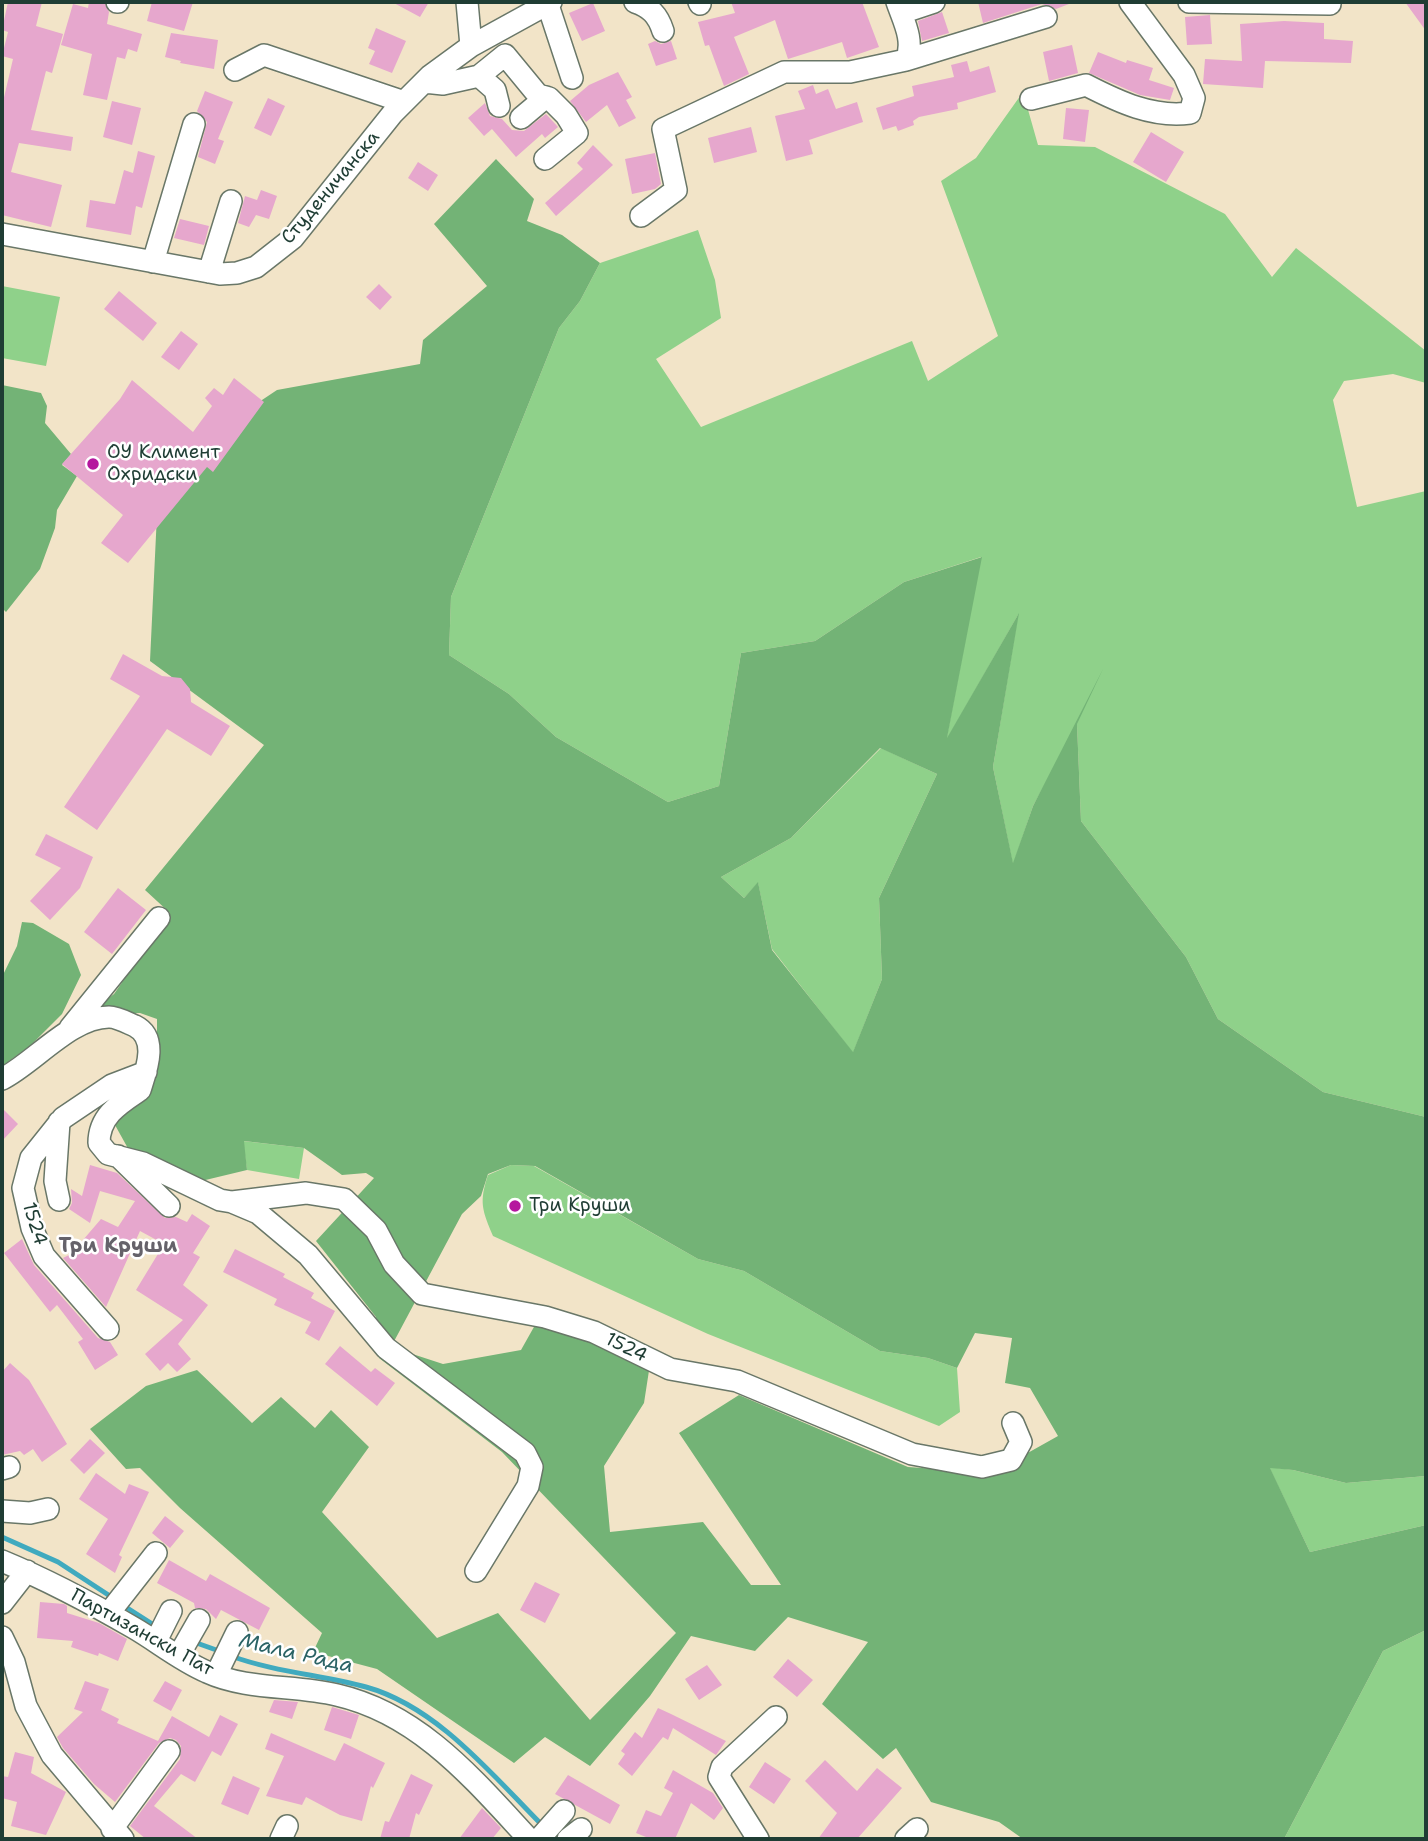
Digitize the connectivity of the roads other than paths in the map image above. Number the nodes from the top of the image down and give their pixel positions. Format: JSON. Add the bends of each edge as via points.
{"nodes":[{"id":1,"x":467,"y":2,"type":"edge"},
{"id":2,"x":548,"y":2,"type":"edge"},
{"id":3,"x":635,"y":2,"type":"edge"},
{"id":4,"x":934,"y":2,"type":"edge"},
{"id":5,"x":1130,"y":2,"type":"edge"},
{"id":6,"x":1189,"y":2,"type":"edge"},
{"id":7,"x":1330,"y":4,"type":"dead end"},
{"id":8,"x":899,"y":8,"type":"edge"},
{"id":9,"x":1046,"y":17,"type":"dead end"},
{"id":10,"x":663,"y":31,"type":"dead end"},
{"id":11,"x":471,"y":46,"type":"junction"},
{"id":12,"x":906,"y":60,"type":"junction"},
{"id":13,"x":235,"y":70,"type":"dead end"},
{"id":14,"x":479,"y":76,"type":"junction"},
{"id":15,"x":572,"y":78,"type":"dead end"},
{"id":16,"x":424,"y":82,"type":"junction"},
{"id":17,"x":546,"y":97,"type":"junction"},
{"id":18,"x":1031,"y":99,"type":"dead end"},
{"id":19,"x":404,"y":102,"type":"junction"},
{"id":20,"x":499,"y":106,"type":"dead end"},
{"id":21,"x":521,"y":118,"type":"dead end"},
{"id":22,"x":194,"y":124,"type":"dead end"},
{"id":23,"x":545,"y":159,"type":"dead end"},
{"id":24,"x":231,"y":201,"type":"dead end"},
{"id":25,"x":641,"y":216,"type":"dead end"},
{"id":26,"x":2,"y":234,"type":"edge"},
{"id":27,"x":153,"y":262,"type":"junction"},
{"id":28,"x":209,"y":272,"type":"junction"},
{"id":29,"x":159,"y":918,"type":"dead end"},
{"id":30,"x":64,"y":1035,"type":"junction"},
{"id":31,"x":146,"y":1072,"type":"junction"},
{"id":32,"x":2,"y":1079,"type":"edge"},
{"id":33,"x":59,"y":1122,"type":"junction"},
{"id":34,"x":118,"y":1156,"type":"junction"},
{"id":35,"x":60,"y":1200,"type":"dead end"},
{"id":36,"x":232,"y":1202,"type":"junction"},
{"id":37,"x":169,"y":1206,"type":"dead end"},
{"id":38,"x":108,"y":1329,"type":"dead end"},
{"id":39,"x":1013,"y":1423,"type":"dead end"},
{"id":40,"x":48,"y":1509,"type":"dead end"},
{"id":41,"x":2,"y":1511,"type":"edge"},
{"id":42,"x":156,"y":1553,"type":"dead end"},
{"id":43,"x":2,"y":1561,"type":"edge"},
{"id":44,"x":476,"y":1570,"type":"dead end"},
{"id":45,"x":27,"y":1572,"type":"junction"},
{"id":46,"x":2,"y":1603,"type":"edge"},
{"id":47,"x":115,"y":1605,"type":"junction"},
{"id":48,"x":2,"y":1637,"type":"edge"},
{"id":49,"x":776,"y":1717,"type":"dead end"},
{"id":50,"x":169,"y":1751,"type":"dead end"},
{"id":51,"x":545,"y":1830,"type":"edge"},
{"id":52,"x":116,"y":1836,"type":"edge"},
{"id":53,"x":758,"y":1839,"type":"edge"}],
"edges":[{"from":1,"to":11,"type":"street"},
{"from":2,"to":11,"type":"street","name":"Студеничанска"},
{"from":2,"to":15,"type":"street"},
{"from":3,"to":10,"type":"street","via":[[647,6]]},
{"from":4,"to":8,"type":"street"},
{"from":5,"to":18,"type":"street","via":[[1184,75],[1194,98],[1190,113],[1174,115],[1124,104],[1086,85]]},
{"from":6,"to":7,"type":"street"},
{"from":8,"to":12,"type":"street","via":[[909,37]]},
{"from":9,"to":12,"type":"street"},
{"from":11,"to":16,"type":"street","name":"Студеничанска"},
{"from":12,"to":25,"type":"street","via":[[850,72],[783,72],[663,129],[676,190]]},
{"from":13,"to":19,"type":"street","via":[[264,55]]},
{"from":14,"to":16,"type":"street","via":[[443,84]]},
{"from":14,"to":17,"type":"street","via":[[505,55],[538,95]]},
{"from":14,"to":20,"type":"street","via":[[495,90]]},
{"from":16,"to":19,"type":"street","name":"Студеничанска"},
{"from":17,"to":21,"type":"street"},
{"from":17,"to":23,"type":"street","via":[[577,133]]},
{"from":19,"to":28,"type":"street","name":"Студеничанска","via":[[293,238],[256,267],[237,273]]},
{"from":22,"to":27,"type":"street"},
{"from":24,"to":28,"type":"street"},
{"from":26,"to":27,"type":"street","name":"Студеничанска"},
{"from":27,"to":28,"type":"street","name":"Студеничанска"},
{"from":29,"to":30,"type":"street"},
{"from":30,"to":31,"type":"street","via":[[110,1017],[138,1028],[147,1038]]},
{"from":30,"to":32,"type":"street"},
{"from":31,"to":33,"type":"street","name":"1524","via":[[112,1085]]},
{"from":31,"to":34,"type":"street","via":[[139,1090],[114,1108],[99,1132],[99,1143],[108,1154]]},
{"from":33,"to":35,"type":"street","via":[[55,1181]]},
{"from":33,"to":38,"type":"street","name":"1524","via":[[31,1158],[23,1188],[32,1228],[44,1256]]},
{"from":34,"to":36,"type":"street","name":"1524","via":[[142,1163],[202,1194]]},
{"from":34,"to":37,"type":"street"},
{"from":36,"to":39,"type":"street","name":"1524","via":[[297,1193],[344,1199],[376,1230],[394,1264],[422,1294],[545,1317],[594,1332],[670,1369],[737,1381],[912,1454],[982,1467],[998,1465],[1011,1460],[1021,1443]]},
{"from":36,"to":44,"type":"street","name":"1524","via":[[258,1213],[308,1255],[386,1348],[525,1453],[532,1467],[528,1486]]},
{"from":40,"to":41,"type":"street"},
{"from":42,"to":47,"type":"street"},
{"from":43,"to":45,"type":"street","name":"Партизански Пат"},
{"from":45,"to":46,"type":"street"},
{"from":45,"to":47,"type":"street","name":"Партизански Пат"},
{"from":47,"to":51,"type":"street","name":"Партизански Пат","via":[[226,1654],[384,1712],[439,1747]]},
{"from":48,"to":52,"type":"street","via":[[26,1706],[52,1755]]},
{"from":49,"to":53,"type":"street","via":[[722,1767],[719,1777]]},
{"from":50,"to":52,"type":"street"}]}
